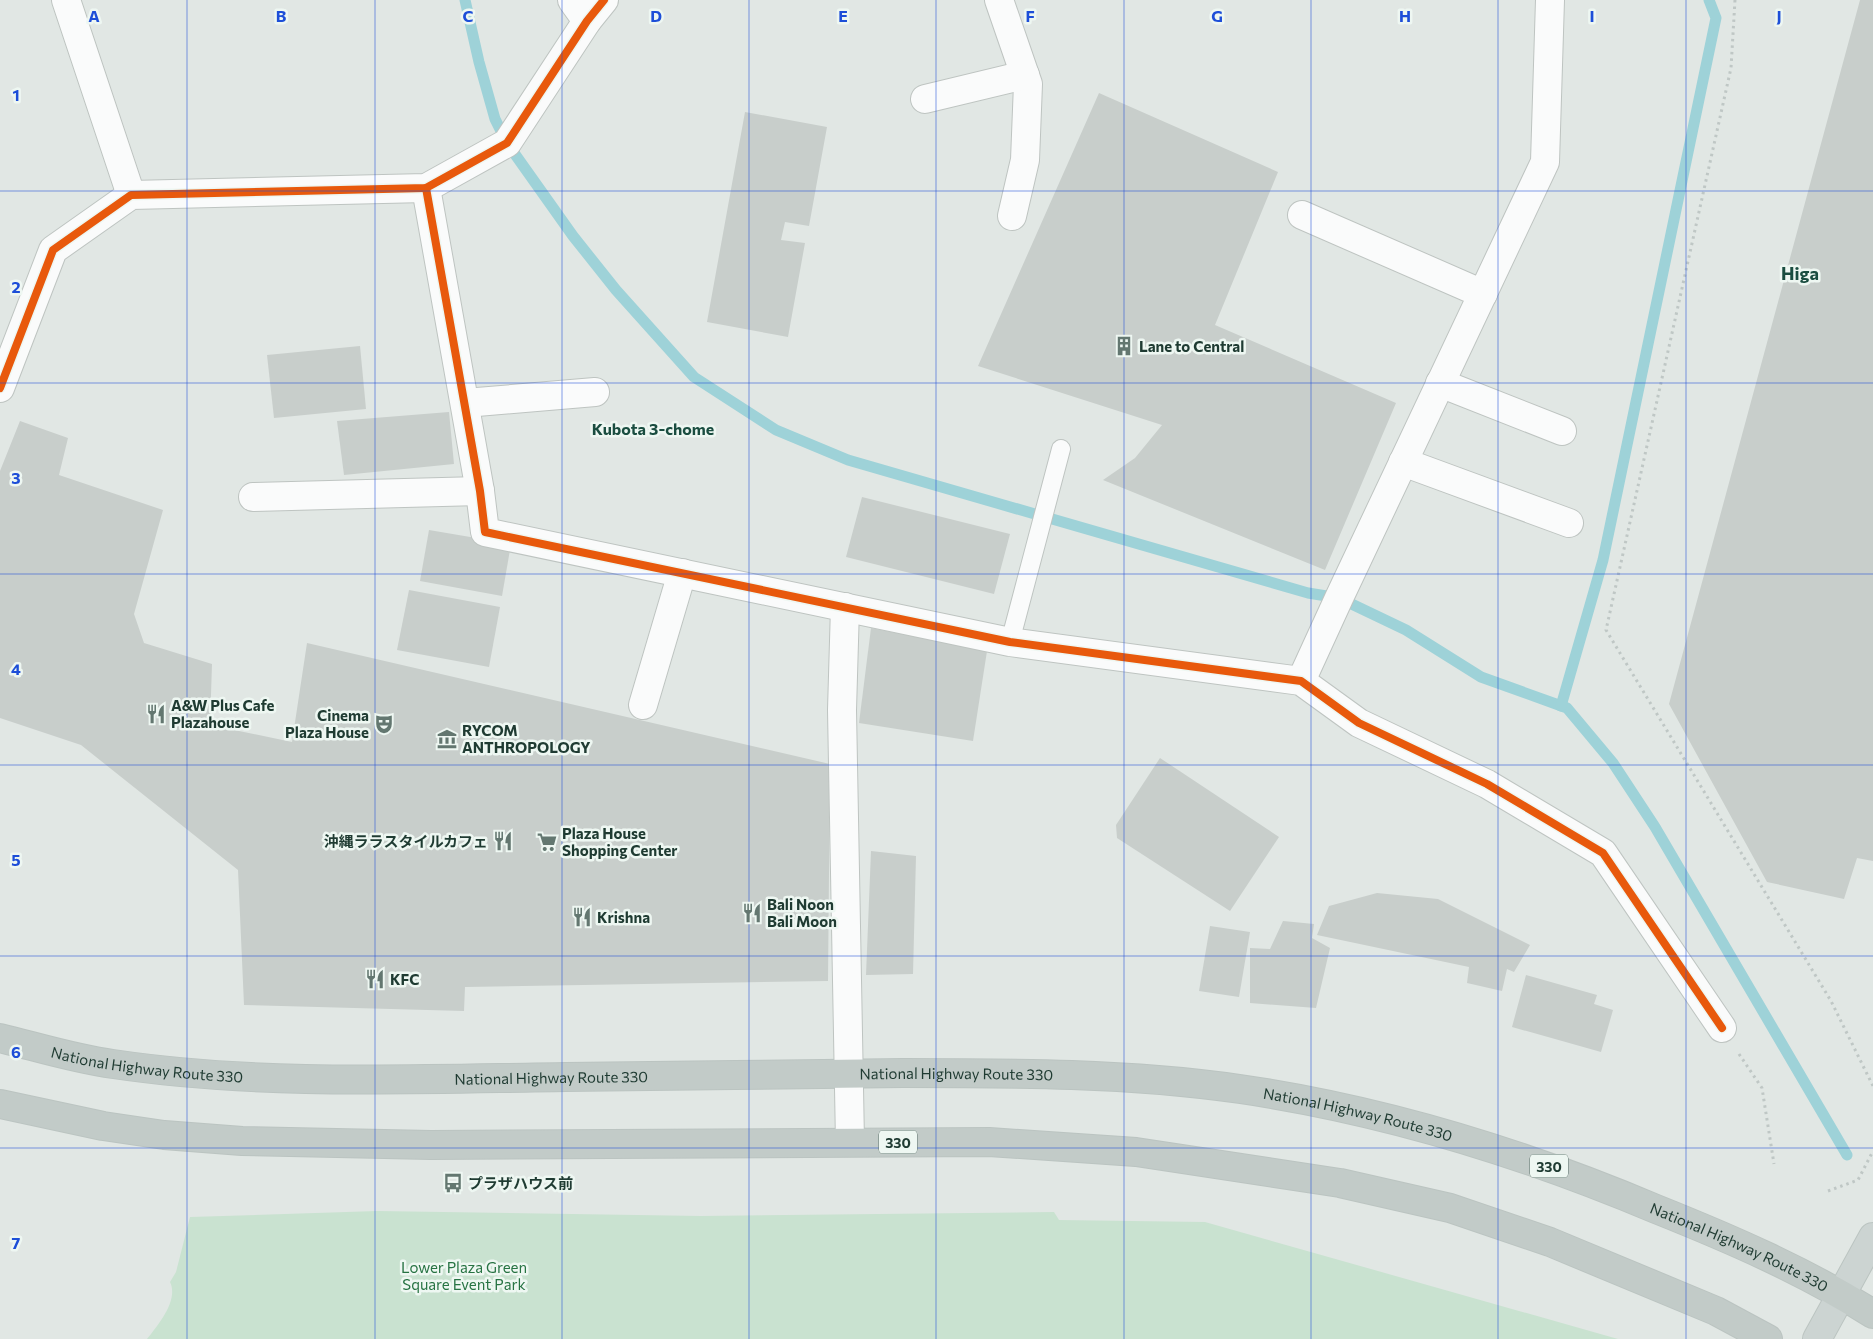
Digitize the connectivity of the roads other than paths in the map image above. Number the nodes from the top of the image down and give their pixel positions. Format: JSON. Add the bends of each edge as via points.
{"nodes":[{"id":1,"x":66,"y":0,"type":"edge"},
{"id":2,"x":604,"y":0,"type":"edge"},
{"id":3,"x":999,"y":0,"type":"edge"},
{"id":4,"x":1550,"y":0,"type":"edge"},
{"id":5,"x":580,"y":10,"type":"edge"},
{"id":6,"x":1025,"y":75,"type":"junction"},
{"id":7,"x":925,"y":99,"type":"dead end"},
{"id":8,"x":426,"y":188,"type":"junction"},
{"id":9,"x":131,"y":195,"type":"junction"},
{"id":10,"x":1302,"y":215,"type":"dead end"},
{"id":11,"x":1012,"y":216,"type":"dead end"},
{"id":12,"x":1483,"y":294,"type":"junction"},
{"id":13,"x":1440,"y":383,"type":"junction"},
{"id":14,"x":0,"y":388,"type":"edge"},
{"id":15,"x":595,"y":392,"type":"dead end"},
{"id":16,"x":464,"y":403,"type":"junction"},
{"id":17,"x":1562,"y":432,"type":"dead end"},
{"id":18,"x":1061,"y":449,"type":"dead end"},
{"id":19,"x":1403,"y":462,"type":"junction"},
{"id":20,"x":480,"y":492,"type":"junction"},
{"id":21,"x":253,"y":497,"type":"dead end"},
{"id":22,"x":1569,"y":523,"type":"dead end"},
{"id":23,"x":682,"y":573,"type":"junction"},
{"id":24,"x":845,"y":607,"type":"junction"},
{"id":25,"x":1010,"y":642,"type":"junction"},
{"id":26,"x":1301,"y":681,"type":"junction"},
{"id":27,"x":643,"y":706,"type":"dead end"},
{"id":28,"x":1722,"y":1028,"type":"road end"},
{"id":29,"x":0,"y":1038,"type":"edge"},
{"id":30,"x":848,"y":1074,"type":"junction"},
{"id":31,"x":0,"y":1104,"type":"edge"},
{"id":32,"x":850,"y":1142,"type":"junction"},
{"id":33,"x":1873,"y":1237,"type":"edge"},
{"id":34,"x":1842,"y":1294,"type":"junction"},
{"id":35,"x":1873,"y":1314,"type":"edge"},
{"id":36,"x":1768,"y":1339,"type":"edge"},
{"id":37,"x":1818,"y":1339,"type":"edge"}],
"edges":[{"from":1,"to":9,"type":"street"},
{"from":2,"to":5,"type":"street"},
{"from":3,"to":6,"type":"street"},
{"from":4,"to":12,"type":"street","via":[[1545,162]]},
{"from":5,"to":8,"type":"street","via":[[508,143]]},
{"from":6,"to":7,"type":"street"},
{"from":6,"to":11,"type":"street","via":[[1028,84],[1025,160]]},
{"from":8,"to":9,"type":"street"},
{"from":8,"to":16,"type":"street"},
{"from":9,"to":14,"type":"street","via":[[53,250]]},
{"from":10,"to":12,"type":"street"},
{"from":12,"to":13,"type":"street"},
{"from":13,"to":17,"type":"street"},
{"from":13,"to":19,"type":"street"},
{"from":15,"to":16,"type":"street"},
{"from":16,"to":20,"type":"street"},
{"from":18,"to":25,"type":"lane"},
{"from":19,"to":22,"type":"street"},
{"from":19,"to":26,"type":"street"},
{"from":20,"to":21,"type":"street"},
{"from":20,"to":23,"type":"street","via":[[485,532]]},
{"from":23,"to":24,"type":"street"},
{"from":23,"to":27,"type":"street"},
{"from":24,"to":25,"type":"street"},
{"from":24,"to":30,"type":"street","via":[[842,710]]},
{"from":25,"to":26,"type":"street"},
{"from":26,"to":28,"type":"street","via":[[1359,723],[1487,784],[1603,853]]},
{"from":29,"to":30,"type":"highway","name":"National Highway Route 330","number":"330","via":[[112,1064],[240,1076],[370,1079]]},
{"from":30,"to":32,"type":"street"},
{"from":30,"to":34,"type":"highway","name":"National Highway Route 330","number":"330","via":[[980,1073],[1130,1078],[1238,1089],[1344,1107],[1475,1142],[1576,1176],[1726,1237]]},
{"from":31,"to":32,"type":"highway","number":"330","via":[[164,1135],[242,1141],[431,1145]]},
{"from":32,"to":36,"type":"highway","number":"330","via":[[989,1142],[1136,1152],[1340,1183],[1450,1208],[1550,1242],[1716,1311]]},
{"from":33,"to":34,"type":"main road"},
{"from":34,"to":35,"type":"highway","name":"National Highway Route 330","number":"330"},
{"from":34,"to":37,"type":"main road"}]}
